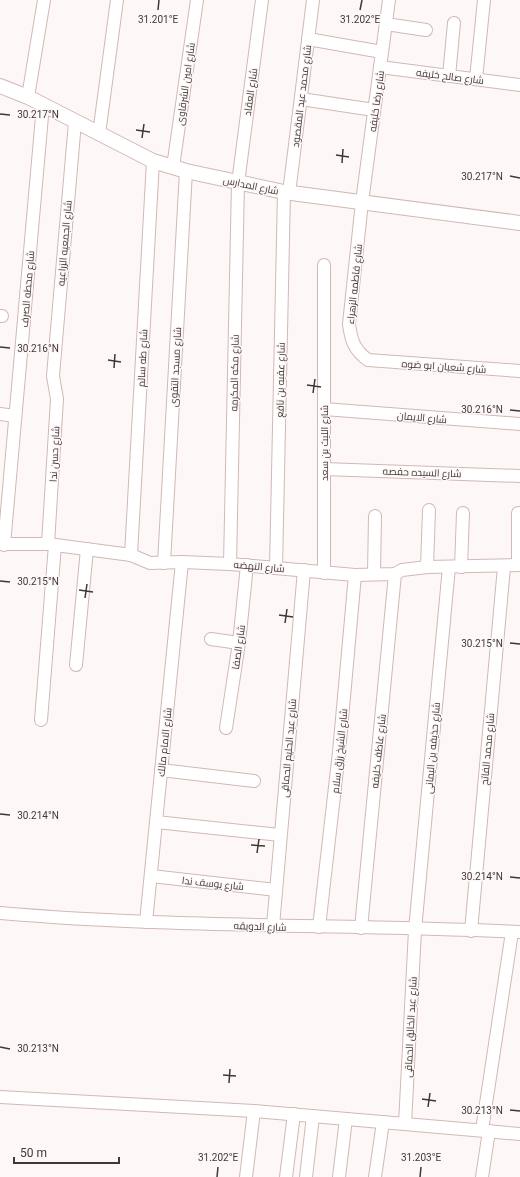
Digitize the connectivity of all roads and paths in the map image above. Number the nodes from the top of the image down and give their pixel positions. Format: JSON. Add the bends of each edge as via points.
{"nodes":[{"id":1,"x":44,"y":0,"type":"edge"},
{"id":2,"x":117,"y":0,"type":"edge"},
{"id":3,"x":197,"y":0,"type":"edge"},
{"id":4,"x":262,"y":0,"type":"edge"},
{"id":5,"x":313,"y":0,"type":"edge"},
{"id":6,"x":389,"y":0,"type":"edge"},
{"id":7,"x":484,"y":0,"type":"edge"},
{"id":8,"x":454,"y":23,"type":"dead end"},
{"id":9,"x":386,"y":24,"type":"junction"},
{"id":10,"x":426,"y":30,"type":"dead end"},
{"id":11,"x":308,"y":39,"type":"junction"},
{"id":12,"x":382,"y":52,"type":"junction"},
{"id":13,"x":380,"y":67,"type":"junction"},
{"id":14,"x":449,"y":76,"type":"junction"},
{"id":15,"x":476,"y":79,"type":"junction"},
{"id":16,"x":520,"y":85,"type":"edge"},
{"id":17,"x":0,"y":86,"type":"edge"},
{"id":18,"x":28,"y":97,"type":"junction"},
{"id":19,"x":301,"y":99,"type":"junction"},
{"id":20,"x":43,"y":105,"type":"junction"},
{"id":21,"x":374,"y":110,"type":"junction"},
{"id":22,"x":75,"y":122,"type":"junction"},
{"id":23,"x":99,"y":134,"type":"junction"},
{"id":24,"x":153,"y":161,"type":"junction"},
{"id":25,"x":179,"y":169,"type":"junction"},
{"id":26,"x":238,"y":183,"type":"junction"},
{"id":27,"x":286,"y":192,"type":"junction"},
{"id":28,"x":362,"y":202,"type":"junction"},
{"id":29,"x":520,"y":223,"type":"edge"},
{"id":30,"x":324,"y":266,"type":"dead end"},
{"id":31,"x":368,"y":360,"type":"joint"},
{"id":32,"x":54,"y":364,"type":"joint"},
{"id":33,"x":520,"y":371,"type":"edge"},
{"id":34,"x":324,"y":409,"type":"junction"},
{"id":35,"x":0,"y":414,"type":"edge"},
{"id":36,"x":16,"y":416,"type":"junction"},
{"id":37,"x":520,"y":424,"type":"edge"},
{"id":38,"x":324,"y":469,"type":"junction"},
{"id":39,"x":5,"y":473,"type":"edge"},
{"id":40,"x":520,"y":476,"type":"edge"},
{"id":41,"x":428,"y":510,"type":"dead end"},
{"id":42,"x":463,"y":513,"type":"dead end"},
{"id":43,"x":518,"y":513,"type":"dead end"},
{"id":44,"x":375,"y":516,"type":"dead end"},
{"id":45,"x":2,"y":544,"type":"edge"},
{"id":46,"x":52,"y":544,"type":"junction"},
{"id":47,"x":87,"y":549,"type":"junction"},
{"id":48,"x":131,"y":555,"type":"junction"},
{"id":49,"x":182,"y":562,"type":"junction"},
{"id":50,"x":164,"y":563,"type":"junction"},
{"id":51,"x":230,"y":564,"type":"junction"},
{"id":52,"x":247,"y":565,"type":"junction"},
{"id":53,"x":519,"y":565,"type":"edge"},
{"id":54,"x":504,"y":566,"type":"junction"},
{"id":55,"x":428,"y":567,"type":"junction"},
{"id":56,"x":455,"y":567,"type":"junction"},
{"id":57,"x":276,"y":568,"type":"junction"},
{"id":58,"x":304,"y":570,"type":"junction"},
{"id":59,"x":324,"y":573,"type":"junction"},
{"id":60,"x":374,"y":573,"type":"junction"},
{"id":61,"x":395,"y":574,"type":"junction"},
{"id":62,"x":355,"y":575,"type":"junction"},
{"id":63,"x":211,"y":639,"type":"dead end"},
{"id":64,"x":239,"y":643,"type":"junction"},
{"id":65,"x":76,"y":665,"type":"dead end"},
{"id":66,"x":41,"y":720,"type":"dead end"},
{"id":67,"x":226,"y":728,"type":"dead end"},
{"id":68,"x":161,"y":770,"type":"junction"},
{"id":69,"x":254,"y":781,"type":"dead end"},
{"id":70,"x":156,"y":822,"type":"junction"},
{"id":71,"x":280,"y":835,"type":"junction"},
{"id":72,"x":151,"y":876,"type":"junction"},
{"id":73,"x":276,"y":890,"type":"junction"},
{"id":74,"x":0,"y":913,"type":"edge"},
{"id":75,"x":146,"y":922,"type":"junction"},
{"id":76,"x":273,"y":926,"type":"junction"},
{"id":77,"x":319,"y":927,"type":"junction"},
{"id":78,"x":361,"y":928,"type":"junction"},
{"id":79,"x":415,"y":930,"type":"junction"},
{"id":80,"x":471,"y":931,"type":"junction"},
{"id":81,"x":516,"y":932,"type":"edge"},
{"id":82,"x":0,"y":1097,"type":"edge"},
{"id":83,"x":254,"y":1111,"type":"junction"},
{"id":84,"x":294,"y":1114,"type":"junction"},
{"id":85,"x":313,"y":1116,"type":"junction"},
{"id":86,"x":346,"y":1119,"type":"junction"},
{"id":87,"x":383,"y":1122,"type":"junction"},
{"id":88,"x":405,"y":1124,"type":"junction"},
{"id":89,"x":485,"y":1131,"type":"junction"},
{"id":90,"x":520,"y":1134,"type":"edge"},
{"id":91,"x":246,"y":1177,"type":"edge"},
{"id":92,"x":286,"y":1177,"type":"edge"},
{"id":93,"x":306,"y":1177,"type":"edge"},
{"id":94,"x":339,"y":1177,"type":"edge"},
{"id":95,"x":375,"y":1177,"type":"edge"},
{"id":96,"x":482,"y":1177,"type":"edge"}],
"edges":[{"from":1,"to":18,"type":"street"},
{"from":2,"to":23,"type":"street"},
{"from":3,"to":25,"type":"street","name":"شارع امين الشرقاوى"},
{"from":4,"to":26,"type":"street","name":"شارع العقاد"},
{"from":5,"to":11,"type":"street","name":"شارع محمد عبد المقصود"},
{"from":6,"to":9,"type":"street","name":"شارع رضا خليفه"},
{"from":7,"to":15,"type":"street"},
{"from":8,"to":14,"type":"street"},
{"from":9,"to":10,"type":"street"},
{"from":9,"to":12,"type":"street","name":"شارع رضا خليفه"},
{"from":11,"to":12,"type":"street"},
{"from":11,"to":19,"type":"street","name":"شارع محمد عبد المقصود"},
{"from":12,"to":13,"type":"street","name":"شارع رضا خليفه"},
{"from":13,"to":14,"type":"street","name":"شارع صالح خليفه"},
{"from":13,"to":21,"type":"street","name":"شارع رضا خليفه"},
{"from":14,"to":15,"type":"street","name":"شارع صالح خليفه"},
{"from":15,"to":16,"type":"street","name":"شارع صالح خليفه"},
{"from":17,"to":18,"type":"street","name":"شارع المدارس"},
{"from":18,"to":20,"type":"street","name":"شارع المدارس"},
{"from":19,"to":21,"type":"street"},
{"from":19,"to":27,"type":"street","name":"شارع محمد عبد المقصود"},
{"from":20,"to":22,"type":"street","name":"شارع المدارس"},
{"from":20,"to":36,"type":"street","name":"شارع محطه الصرف"},
{"from":21,"to":28,"type":"street","name":"شارع رضا خليفه"},
{"from":22,"to":23,"type":"street","name":"شارع المدارس"},
{"from":22,"to":32,"type":"street","name":"شارع الجمعيه الزراعيه"},
{"from":23,"to":24,"type":"street","name":"شارع المدارس"},
{"from":24,"to":25,"type":"street","name":"شارع المدارس"},
{"from":24,"to":48,"type":"street","name":"شارع طه سالم"},
{"from":25,"to":26,"type":"street","name":"شارع المدارس"},
{"from":25,"to":50,"type":"street","name":"شارع مسجد التقوى"},
{"from":26,"to":27,"type":"street","name":"شارع المدارس"},
{"from":26,"to":51,"type":"street","name":"شارع مكه المكرمه"},
{"from":27,"to":28,"type":"street","name":"شارع المدارس"},
{"from":27,"to":57,"type":"street","name":"شارع عقبه بن نافع"},
{"from":28,"to":29,"type":"street","name":"شارع المدارس"},
{"from":28,"to":31,"type":"street","name":"شارع فاطمه الزهراء","via":[[349,324],[354,346]]},
{"from":30,"to":34,"type":"street","name":"شارع الليث بن سعد"},
{"from":31,"to":33,"type":"street","name":"شارع شعبان ابو ضوه"},
{"from":32,"to":46,"type":"street","name":"شارع حسن ندا","via":[[57,399]]},
{"from":34,"to":37,"type":"street","name":"شارع الايمان"},
{"from":34,"to":38,"type":"street","name":"شارع الليث بن سعد"},
{"from":35,"to":36,"type":"street"},
{"from":36,"to":39,"type":"street","name":"شارع محطه الصرف"},
{"from":38,"to":40,"type":"street","name":"شارع السيده حفصه"},
{"from":38,"to":59,"type":"street","name":"شارع الليث بن سعد"},
{"from":39,"to":45,"type":"street","name":"شارع محطه الصرف"},
{"from":41,"to":55,"type":"street"},
{"from":42,"to":56,"type":"street","name":"شارع حذيفه بن اليمانى"},
{"from":43,"to":53,"type":"street"},
{"from":44,"to":60,"type":"street"},
{"from":45,"to":46,"type":"street","name":"شارع النهضه"},
{"from":46,"to":47,"type":"street","name":"شارع النهضه"},
{"from":46,"to":66,"type":"street","name":"شارع حسن ندا"},
{"from":47,"to":48,"type":"street","name":"شارع النهضه"},
{"from":47,"to":65,"type":"street"},
{"from":48,"to":50,"type":"street","name":"شارع النهضه","via":[[150,563]]},
{"from":49,"to":50,"type":"street","name":"شارع النهضه"},
{"from":49,"to":51,"type":"street","name":"شارع النهضه"},
{"from":49,"to":68,"type":"street","name":"شارع الامام مالك"},
{"from":51,"to":52,"type":"street","name":"شارع النهضه"},
{"from":52,"to":57,"type":"street","name":"شارع النهضه"},
{"from":52,"to":64,"type":"street","name":"شارع الصفا"},
{"from":53,"to":54,"type":"street","name":"شارع النهضه"},
{"from":54,"to":56,"type":"street","name":"شارع النهضه"},
{"from":54,"to":80,"type":"street","name":"شارع محمد الفاتح"},
{"from":55,"to":56,"type":"street","name":"شارع النهضه"},
{"from":55,"to":61,"type":"street","name":"شارع النهضه","via":[[402,570]]},
{"from":56,"to":79,"type":"street","name":"شارع حذيفه بن اليمانى"},
{"from":57,"to":58,"type":"street","name":"شارع النهضه"},
{"from":58,"to":59,"type":"street","name":"شارع النهضه"},
{"from":58,"to":71,"type":"street","name":"شارع عبد الحليم الحماقى"},
{"from":59,"to":62,"type":"street","name":"شارع النهضه"},
{"from":60,"to":61,"type":"street","name":"شارع النهضه"},
{"from":60,"to":62,"type":"street","name":"شارع النهضه"},
{"from":61,"to":78,"type":"street","name":"شارع عاطف خليفه"},
{"from":62,"to":77,"type":"street","name":"شارع الشيخ رزق سلام","via":[[339,752]]},
{"from":63,"to":64,"type":"street"},
{"from":64,"to":67,"type":"street","name":"شارع الصفا"},
{"from":68,"to":69,"type":"street"},
{"from":68,"to":70,"type":"street","name":"شارع الامام مالك"},
{"from":70,"to":71,"type":"street"},
{"from":70,"to":72,"type":"street","name":"شارع الامام مالك"},
{"from":71,"to":73,"type":"street","name":"شارع عبد الحليم الحماقى"},
{"from":72,"to":73,"type":"street","name":"شارع يوسف ندا"},
{"from":72,"to":75,"type":"street","name":"شارع الامام مالك"},
{"from":73,"to":76,"type":"street","name":"شارع عبد الحليم الحماقى"},
{"from":74,"to":75,"type":"street","name":"شارع الدويقه"},
{"from":75,"to":76,"type":"street","name":"شارع الدويقه"},
{"from":76,"to":77,"type":"street","name":"شارع الدويقه"},
{"from":77,"to":78,"type":"street","name":"شارع الدويقه"},
{"from":78,"to":79,"type":"street","name":"شارع الدويقه"},
{"from":79,"to":80,"type":"street","name":"شارع الدويقه"},
{"from":79,"to":88,"type":"street","name":"شارع عبد الخالق الحماقى"},
{"from":80,"to":81,"type":"street","name":"شارع الدويقه"},
{"from":81,"to":89,"type":"street"},
{"from":82,"to":83,"type":"street"},
{"from":83,"to":84,"type":"street"},
{"from":83,"to":91,"type":"street"},
{"from":84,"to":85,"type":"street"},
{"from":84,"to":92,"type":"street"},
{"from":85,"to":86,"type":"street"},
{"from":85,"to":93,"type":"street"},
{"from":86,"to":87,"type":"street"},
{"from":86,"to":94,"type":"street"},
{"from":87,"to":88,"type":"street"},
{"from":87,"to":95,"type":"street"},
{"from":88,"to":89,"type":"street"},
{"from":89,"to":90,"type":"street"},
{"from":89,"to":96,"type":"street"}]}
